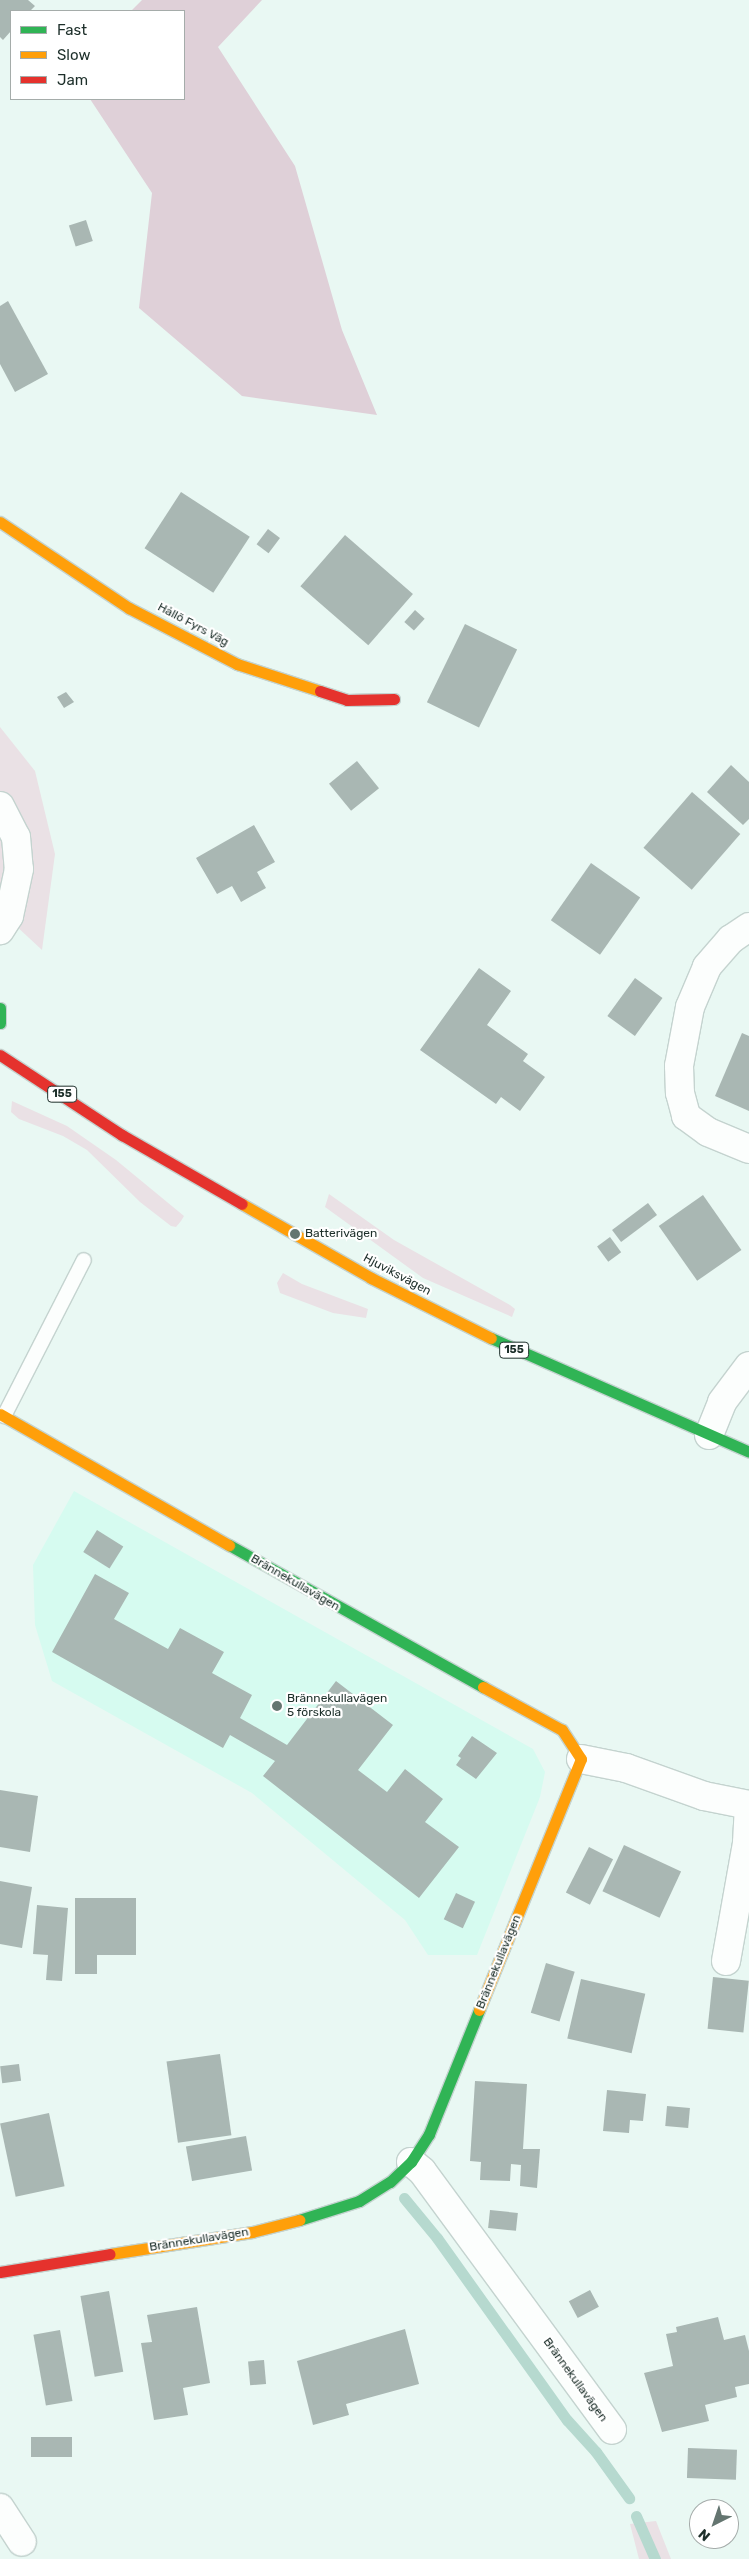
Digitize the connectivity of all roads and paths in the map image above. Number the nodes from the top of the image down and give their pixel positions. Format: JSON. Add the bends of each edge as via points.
{"nodes":[{"id":1,"x":0,"y":522,"type":"edge"},
{"id":2,"x":394,"y":699,"type":"dead end"},
{"id":3,"x":0,"y":806,"type":"edge"},
{"id":4,"x":749,"y":927,"type":"edge"},
{"id":5,"x":0,"y":930,"type":"edge"},
{"id":6,"x":0,"y":1008,"type":"edge"},
{"id":7,"x":0,"y":1023,"type":"edge"},
{"id":8,"x":0,"y":1055,"type":"edge"},
{"id":9,"x":749,"y":1149,"type":"edge"},
{"id":10,"x":84,"y":1260,"type":"dead end"},
{"id":11,"x":749,"y":1366,"type":"edge"},
{"id":12,"x":2,"y":1415,"type":"edge"},
{"id":13,"x":709,"y":1435,"type":"junction"},
{"id":14,"x":749,"y":1452,"type":"edge"},
{"id":15,"x":581,"y":1759,"type":"junction"},
{"id":16,"x":749,"y":1805,"type":"edge"},
{"id":17,"x":726,"y":1961,"type":"dead end"},
{"id":18,"x":411,"y":2162,"type":"junction"},
{"id":19,"x":0,"y":2272,"type":"edge"},
{"id":20,"x":612,"y":2430,"type":"dead end"},
{"id":21,"x":0,"y":2508,"type":"edge"},
{"id":22,"x":22,"y":2542,"type":"dead end"}],
"edges":[{"from":1,"to":2,"type":"street","name":"Hållö Fyrs Väg","via":[[129,608],[237,664],[347,700]]},
{"from":3,"to":5,"type":"street","via":[[16,838],[19,869],[8,916]]},
{"from":4,"to":9,"type":"street","via":[[731,939],[707,967],[690,1007],[679,1066],[680,1093],[686,1116],[708,1132]]},
{"from":6,"to":7,"type":"street"},
{"from":8,"to":13,"type":"street","name":"Hjuviksvägen","number":"155","via":[[122,1135],[371,1278],[530,1357]]},
{"from":10,"to":12,"type":"lane"},
{"from":11,"to":13,"type":"street","via":[[722,1402]]},
{"from":12,"to":15,"type":"street","name":"Brännekullavägen","via":[[364,1622],[562,1730]]},
{"from":13,"to":14,"type":"street","name":"Hjuviksvägen","number":"155"},
{"from":15,"to":16,"type":"street","via":[[626,1768],[704,1796]]},
{"from":15,"to":18,"type":"street","name":"Brännekullavägen","via":[[429,2134]]},
{"from":16,"to":17,"type":"street","via":[[747,1843]]},
{"from":18,"to":19,"type":"street","name":"Brännekullavägen","via":[[390,2182],[359,2201],[320,2216],[252,2232]]},
{"from":18,"to":20,"type":"street","name":"Brännekullavägen","via":[[422,2171]]},
{"from":21,"to":22,"type":"street"}]}
